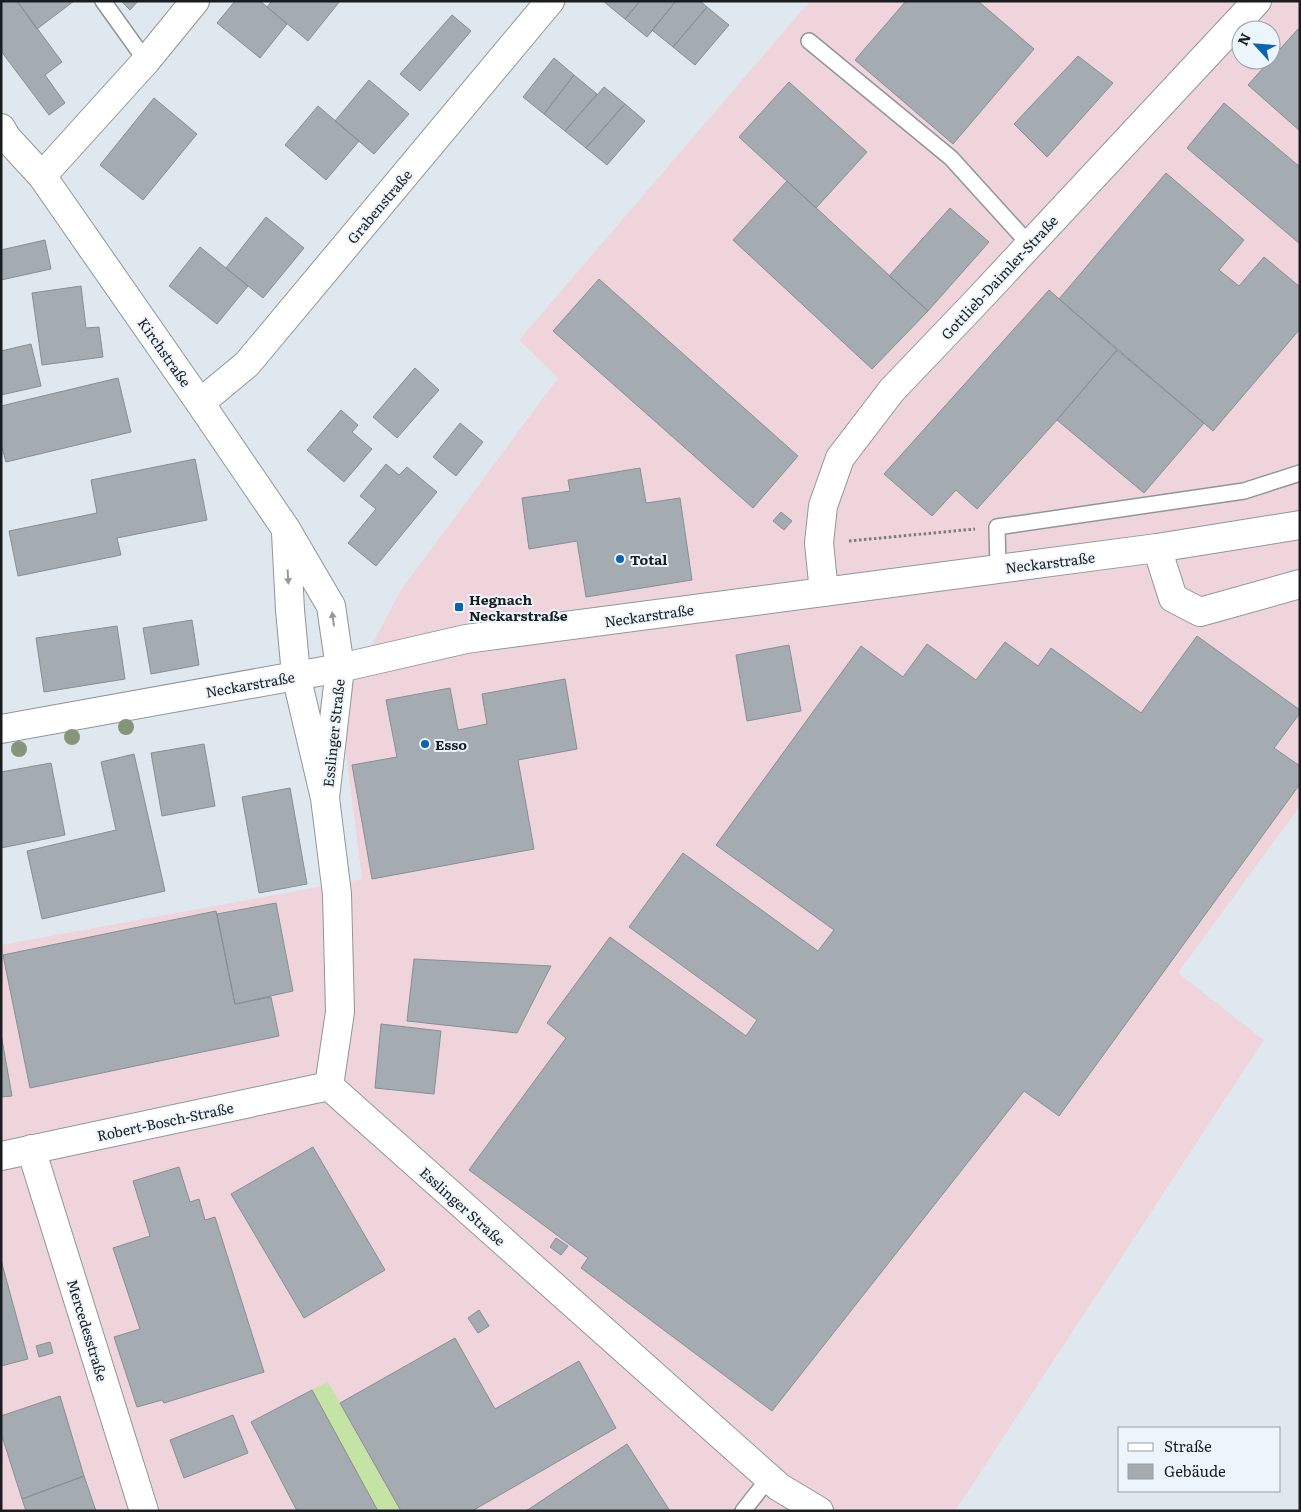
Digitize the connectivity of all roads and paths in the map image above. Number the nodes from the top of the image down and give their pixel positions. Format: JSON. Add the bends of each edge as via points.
{"nodes":[{"id":1,"x":103,"y":1,"type":"edge"},
{"id":2,"x":195,"y":1,"type":"edge"},
{"id":3,"x":550,"y":1,"type":"edge"},
{"id":4,"x":1257,"y":1,"type":"edge"},
{"id":5,"x":809,"y":41,"type":"dead end"},
{"id":6,"x":146,"y":61,"type":"junction"},
{"id":7,"x":3,"y":135,"type":"edge"},
{"id":8,"x":42,"y":176,"type":"junction"},
{"id":9,"x":1030,"y":244,"type":"junction"},
{"id":10,"x":200,"y":403,"type":"junction"},
{"id":11,"x":1300,"y":473,"type":"edge"},
{"id":12,"x":1300,"y":525,"type":"edge"},
{"id":13,"x":996,"y":527,"type":"junction"},
{"id":14,"x":286,"y":529,"type":"junction"},
{"id":15,"x":819,"y":543,"type":"junction"},
{"id":16,"x":1157,"y":548,"type":"junction"},
{"id":17,"x":998,"y":569,"type":"junction"},
{"id":18,"x":1300,"y":584,"type":"edge"},
{"id":19,"x":824,"y":592,"type":"junction"},
{"id":20,"x":340,"y":668,"type":"junction"},
{"id":21,"x":296,"y":675,"type":"junction"},
{"id":22,"x":1,"y":729,"type":"edge"},
{"id":23,"x":325,"y":798,"type":"junction"},
{"id":24,"x":329,"y":1086,"type":"junction"},
{"id":25,"x":32,"y":1149,"type":"junction"},
{"id":26,"x":1,"y":1156,"type":"edge"},
{"id":27,"x":769,"y":1478,"type":"junction"},
{"id":28,"x":144,"y":1511,"type":"edge"},
{"id":29,"x":743,"y":1511,"type":"edge"},
{"id":30,"x":819,"y":1511,"type":"edge"}],
"edges":[{"from":1,"to":6,"type":"lane"},
{"from":2,"to":6,"type":"street"},
{"from":3,"to":10,"type":"street","name":"Grabenstraße","via":[[247,364]]},
{"from":4,"to":9,"type":"street","name":"Gottlieb-Daimler-Straße"},
{"from":5,"to":9,"type":"lane","via":[[951,158]]},
{"from":6,"to":8,"type":"street"},
{"from":7,"to":8,"type":"street","name":"Kirchstraße"},
{"from":8,"to":10,"type":"street","name":"Kirchstraße"},
{"from":9,"to":15,"type":"street","name":"Gottlieb-Daimler-Straße","via":[[892,390],[840,458],[823,506]]},
{"from":10,"to":14,"type":"street","name":"Kirchstraße"},
{"from":11,"to":13,"type":"lane","via":[[1244,491]]},
{"from":12,"to":16,"type":"street","name":"Neckarstraße"},
{"from":13,"to":15,"type":"path"},
{"from":13,"to":17,"type":"lane"},
{"from":20,"to":14,"type":"street","name":"Kirchstraße","one_way":true,"via":[[331,606]]},
{"from":14,"to":21,"type":"street","one_way":true},
{"from":15,"to":19,"type":"street","name":"Gottlieb-Daimler-Straße"},
{"from":16,"to":17,"type":"street","name":"Neckarstraße"},
{"from":16,"to":18,"type":"street","via":[[1173,598],[1200,612]]},
{"from":17,"to":19,"type":"street","name":"Neckarstraße"},
{"from":19,"to":20,"type":"street","name":"Neckarstraße","via":[[466,639]]},
{"from":20,"to":21,"type":"street","name":"Neckarstraße"},
{"from":20,"to":23,"type":"street","name":"Esslinger Straße"},
{"from":21,"to":22,"type":"street","name":"Neckarstraße"},
{"from":21,"to":23,"type":"street","name":"Esslinger Straße"},
{"from":23,"to":24,"type":"street","name":"Esslinger Straße","via":[[337,894],[340,1012]]},
{"from":24,"to":25,"type":"street","name":"Robert-Bosch-Straße"},
{"from":24,"to":27,"type":"street","name":"Esslinger Straße"},
{"from":25,"to":26,"type":"street","name":"Robert-Bosch-Straße"},
{"from":25,"to":28,"type":"street","name":"Mercedesstraße"},
{"from":27,"to":29,"type":"lane"},
{"from":27,"to":30,"type":"street","name":"Esslinger Straße"}]}
